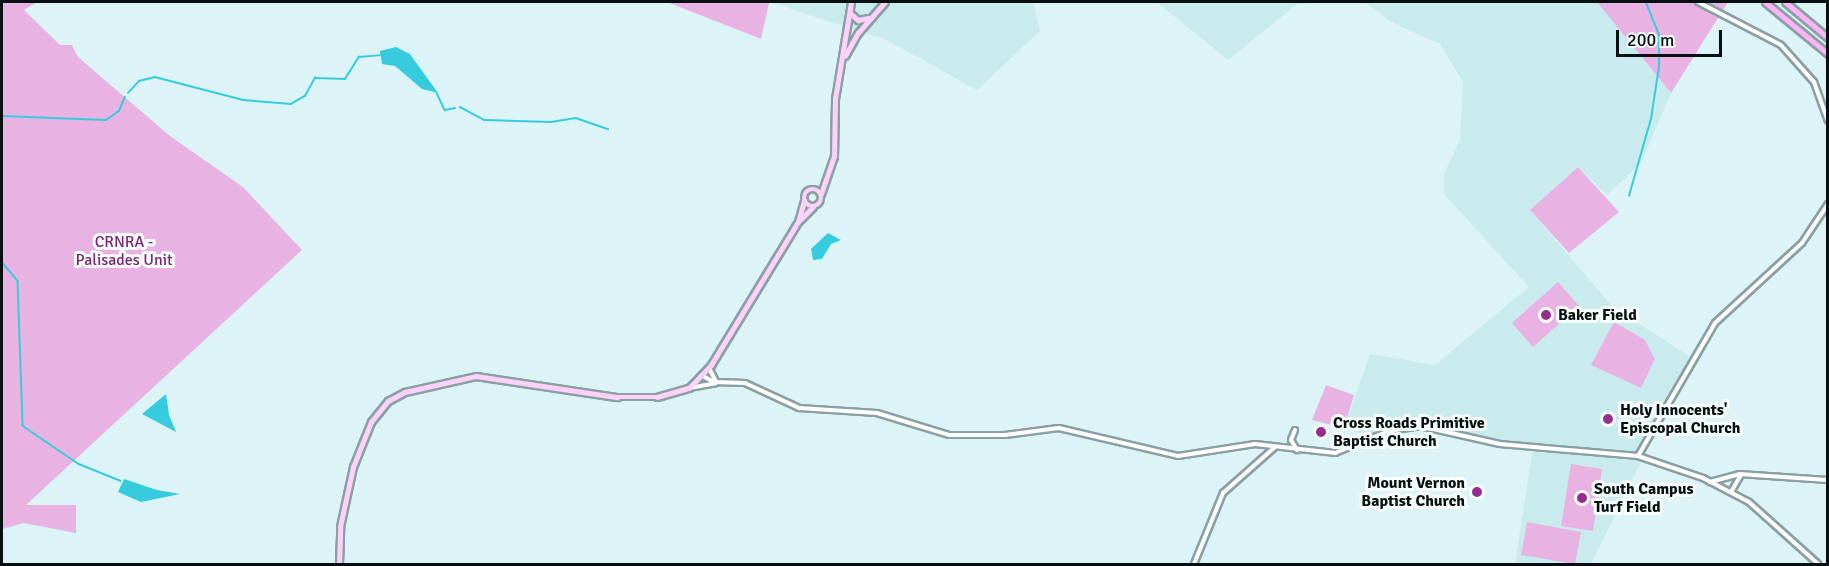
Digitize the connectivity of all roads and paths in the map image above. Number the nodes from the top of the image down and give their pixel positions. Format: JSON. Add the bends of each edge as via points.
{"nodes":[{"id":1,"x":851,"y":2,"type":"edge"},
{"id":2,"x":885,"y":2,"type":"edge"},
{"id":3,"x":1698,"y":2,"type":"edge"},
{"id":4,"x":1765,"y":2,"type":"edge"},
{"id":5,"x":1785,"y":2,"type":"edge"},
{"id":6,"x":850,"y":13,"type":"junction"},
{"id":7,"x":873,"y":15,"type":"junction"},
{"id":8,"x":1827,"y":38,"type":"edge"},
{"id":9,"x":1827,"y":54,"type":"edge"},
{"id":10,"x":842,"y":61,"type":"junction"},
{"id":11,"x":1827,"y":121,"type":"edge"},
{"id":12,"x":829,"y":171,"type":"junction"},
{"id":13,"x":814,"y":188,"type":"junction"},
{"id":14,"x":821,"y":194,"type":"junction"},
{"id":15,"x":804,"y":201,"type":"junction"},
{"id":16,"x":1827,"y":204,"type":"edge"},
{"id":17,"x":813,"y":207,"type":"junction"},
{"id":18,"x":798,"y":222,"type":"junction"},
{"id":19,"x":709,"y":368,"type":"junction"},
{"id":20,"x":703,"y":376,"type":"junction"},
{"id":21,"x":717,"y":383,"type":"junction"},
{"id":22,"x":689,"y":388,"type":"junction"},
{"id":23,"x":1295,"y":430,"type":"dead end"},
{"id":24,"x":1258,"y":444,"type":"junction"},
{"id":25,"x":1276,"y":446,"type":"junction"},
{"id":26,"x":1297,"y":450,"type":"junction"},
{"id":27,"x":1638,"y":456,"type":"junction"},
{"id":28,"x":1263,"y":457,"type":"junction"},
{"id":29,"x":1742,"y":475,"type":"junction"},
{"id":30,"x":1827,"y":480,"type":"edge"},
{"id":31,"x":1710,"y":482,"type":"junction"},
{"id":32,"x":1731,"y":492,"type":"junction"},
{"id":33,"x":339,"y":564,"type":"edge"},
{"id":34,"x":1194,"y":564,"type":"edge"},
{"id":35,"x":1818,"y":564,"type":"edge"}],
"edges":[{"from":1,"to":6,"type":"main road"},
{"from":2,"to":7,"type":"main road"},
{"from":3,"to":11,"type":"street","via":[[1781,45],[1814,82]]},
{"from":4,"to":9,"type":"highway"},
{"from":5,"to":8,"type":"highway"},
{"from":6,"to":7,"type":"main road","via":[[860,20]]},
{"from":6,"to":10,"type":"main road"},
{"from":7,"to":10,"type":"main road"},
{"from":10,"to":12,"type":"main road"},
{"from":12,"to":13,"type":"main road"},
{"from":12,"to":14,"type":"main road"},
{"from":13,"to":14,"type":"main road"},
{"from":13,"to":15,"type":"main road","via":[[806,191]]},
{"from":14,"to":17,"type":"main road","via":[[820,203]]},
{"from":15,"to":17,"type":"main road"},
{"from":15,"to":18,"type":"main road"},
{"from":16,"to":27,"type":"street","via":[[1802,243],[1715,323]]},
{"from":17,"to":18,"type":"main road"},
{"from":18,"to":19,"type":"main road"},
{"from":19,"to":20,"type":"main road"},
{"from":19,"to":21,"type":"street"},
{"from":20,"to":21,"type":"street"},
{"from":20,"to":22,"type":"main road"},
{"from":21,"to":22,"type":"street"},
{"from":21,"to":24,"type":"street","via":[[745,383],[806,410],[877,413],[949,435],[1005,435],[1059,428],[1183,456]]},
{"from":22,"to":33,"type":"main road","via":[[657,397],[617,397],[476,376],[394,397],[374,416],[353,467],[340,527]]},
{"from":23,"to":26,"type":"street","via":[[1292,442]]},
{"from":24,"to":25,"type":"street"},
{"from":24,"to":28,"type":"street"},
{"from":25,"to":26,"type":"street"},
{"from":25,"to":28,"type":"street"},
{"from":26,"to":27,"type":"street","via":[[1335,453],[1389,431],[1420,426],[1500,444]]},
{"from":27,"to":31,"type":"street"},
{"from":28,"to":34,"type":"street","via":[[1219,500]]},
{"from":29,"to":30,"type":"street"},
{"from":29,"to":31,"type":"street"},
{"from":29,"to":32,"type":"street"},
{"from":31,"to":32,"type":"street"},
{"from":32,"to":35,"type":"street","via":[[1761,511]]}]}
